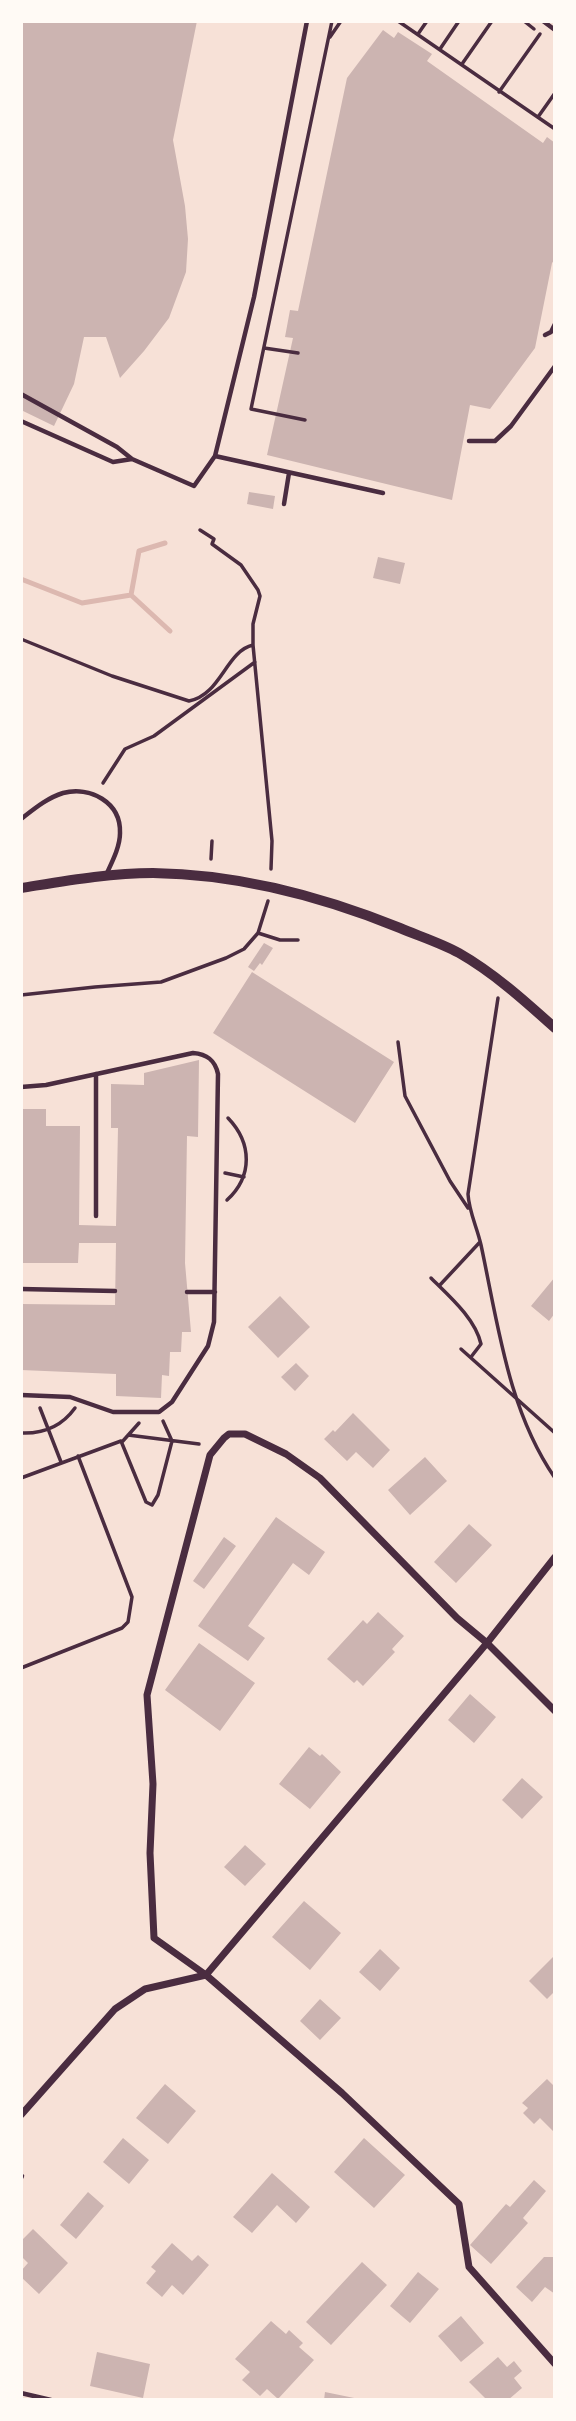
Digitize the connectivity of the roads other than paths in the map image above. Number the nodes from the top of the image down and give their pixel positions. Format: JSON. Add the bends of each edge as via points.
{"nodes":[{"id":1,"x":307,"y":21,"type":"edge"},
{"id":2,"x":543,"y":21,"type":"edge"},
{"id":3,"x":555,"y":30,"type":"edge"},
{"id":4,"x":555,"y":324,"type":"edge"},
{"id":5,"x":545,"y":335,"type":"dead end"},
{"id":6,"x":555,"y":366,"type":"edge"},
{"id":7,"x":21,"y":394,"type":"edge"},
{"id":8,"x":21,"y":421,"type":"edge"},
{"id":9,"x":469,"y":441,"type":"dead end"},
{"id":10,"x":215,"y":456,"type":"junction"},
{"id":11,"x":132,"y":459,"type":"junction"},
{"id":12,"x":289,"y":473,"type":"junction"},
{"id":13,"x":383,"y":493,"type":"dead end"},
{"id":14,"x":284,"y":504,"type":"dead end"},
{"id":15,"x":21,"y":819,"type":"edge"},
{"id":16,"x":106,"y":875,"type":"junction"},
{"id":17,"x":21,"y":888,"type":"edge"},
{"id":18,"x":555,"y":1028,"type":"edge"},
{"id":19,"x":96,"y":1074,"type":"junction"},
{"id":20,"x":21,"y":1087,"type":"edge"},
{"id":21,"x":96,"y":1216,"type":"dead end"},
{"id":22,"x":21,"y":1289,"type":"edge"},
{"id":23,"x":115,"y":1290,"type":"dead end"},
{"id":24,"x":187,"y":1292,"type":"dead end"},
{"id":25,"x":215,"y":1292,"type":"junction"},
{"id":26,"x":21,"y":1395,"type":"edge"},
{"id":27,"x":555,"y":1557,"type":"edge"},
{"id":28,"x":487,"y":1643,"type":"junction"},
{"id":29,"x":555,"y":1711,"type":"edge"},
{"id":30,"x":206,"y":1975,"type":"junction"},
{"id":31,"x":21,"y":2115,"type":"edge"},
{"id":32,"x":555,"y":2364,"type":"edge"},
{"id":33,"x":21,"y":2393,"type":"edge"},
{"id":34,"x":51,"y":2400,"type":"edge"}],
"edges":[{"from":1,"to":10,"type":"lane","via":[[254,297]]},
{"from":2,"to":3,"type":"lane"},
{"from":4,"to":5,"type":"lane"},
{"from":6,"to":9,"type":"lane","via":[[511,426],[495,440]]},
{"from":7,"to":11,"type":"lane"},
{"from":8,"to":11,"type":"lane","via":[[113,463]]},
{"from":10,"to":11,"type":"lane","via":[[194,486]]},
{"from":10,"to":12,"type":"lane"},
{"from":12,"to":13,"type":"lane"},
{"from":12,"to":14,"type":"lane"},
{"from":15,"to":16,"type":"lane","via":[[62,793],[81,790],[97,795],[118,818],[121,834]]},
{"from":16,"to":17,"type":"street"},
{"from":16,"to":18,"type":"street","via":[[243,880],[346,908],[458,953]]},
{"from":19,"to":20,"type":"lane"},
{"from":19,"to":21,"type":"lane"},
{"from":19,"to":25,"type":"lane","via":[[199,1053],[217,1068]]},
{"from":22,"to":23,"type":"lane"},
{"from":24,"to":25,"type":"lane"},
{"from":25,"to":26,"type":"lane","via":[[214,1328],[208,1346],[172,1402],[159,1412],[107,1411],[66,1397]]},
{"from":27,"to":28,"type":"street"},
{"from":28,"to":29,"type":"street"},
{"from":28,"to":30,"type":"street"},
{"from":28,"to":30,"type":"street","via":[[320,1478],[245,1434],[224,1438],[210,1455],[147,1695],[154,1938]]},
{"from":30,"to":31,"type":"street","via":[[145,1989],[115,2010]]},
{"from":30,"to":32,"type":"street","via":[[460,2204],[469,2267]]},
{"from":33,"to":34,"type":"lane"}]}
